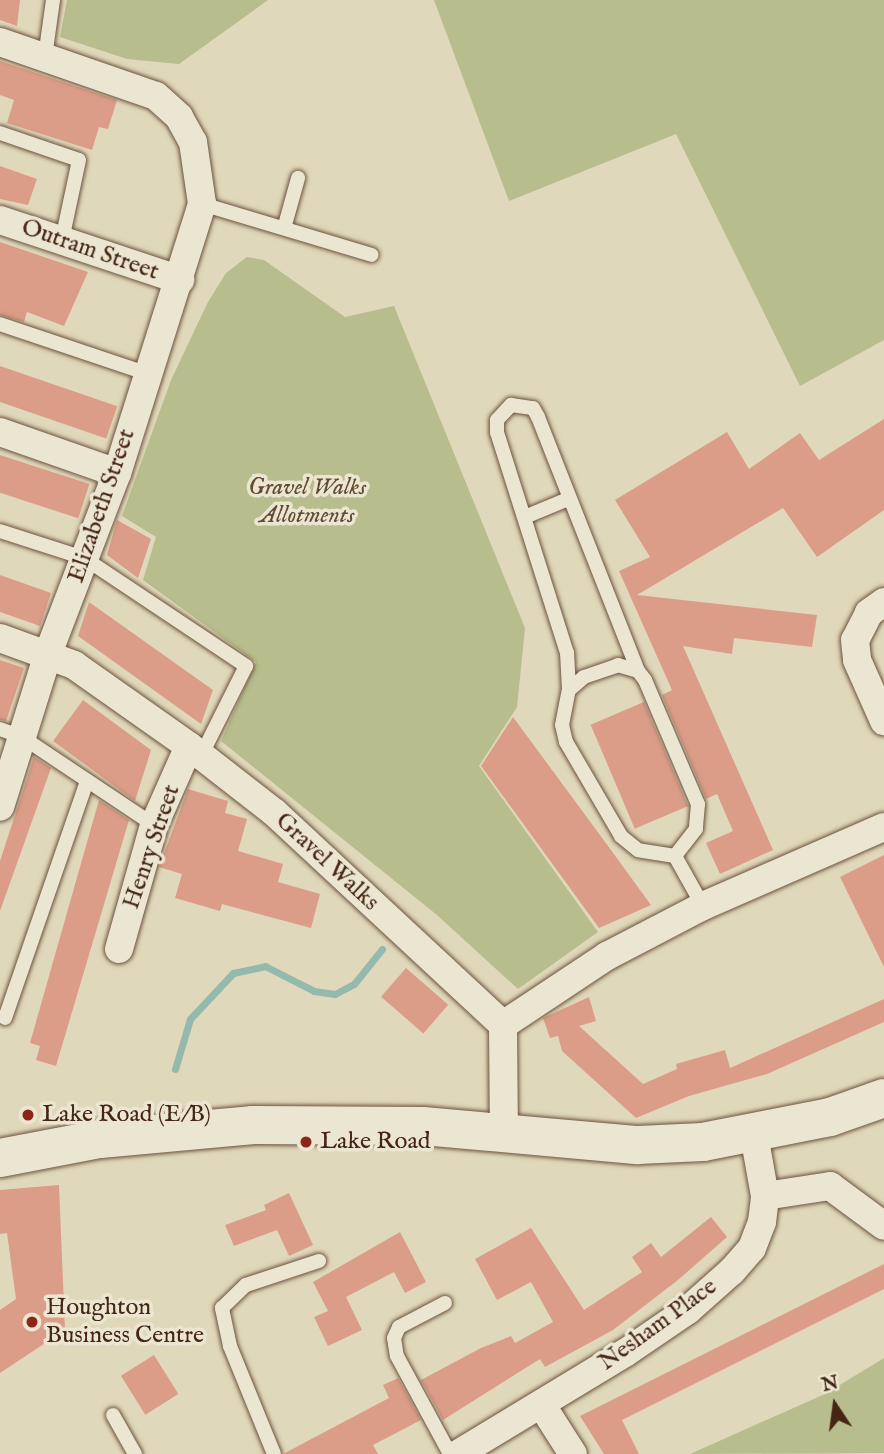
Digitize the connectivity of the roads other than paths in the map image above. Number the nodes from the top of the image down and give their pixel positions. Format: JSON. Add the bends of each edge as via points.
{"nodes":[{"id":1,"x":53,"y":0,"type":"edge"},
{"id":2,"x":0,"y":42,"type":"edge"},
{"id":3,"x":45,"y":57,"type":"junction"},
{"id":4,"x":0,"y":134,"type":"edge"},
{"id":5,"x":298,"y":178,"type":"dead end"},
{"id":6,"x":202,"y":204,"type":"junction"},
{"id":7,"x":0,"y":220,"type":"edge"},
{"id":8,"x":285,"y":225,"type":"junction"},
{"id":9,"x":62,"y":240,"type":"junction"},
{"id":10,"x":372,"y":255,"type":"dead end"},
{"id":11,"x":180,"y":281,"type":"junction"},
{"id":12,"x":0,"y":324,"type":"edge"},
{"id":13,"x":146,"y":373,"type":"junction"},
{"id":14,"x":0,"y":432,"type":"edge"},
{"id":15,"x":117,"y":473,"type":"junction"},
{"id":16,"x":568,"y":499,"type":"junction"},
{"id":17,"x":527,"y":516,"type":"junction"},
{"id":18,"x":0,"y":531,"type":"edge"},
{"id":19,"x":85,"y":558,"type":"junction"},
{"id":20,"x":884,"y":602,"type":"edge"},
{"id":21,"x":0,"y":638,"type":"edge"},
{"id":22,"x":48,"y":654,"type":"junction"},
{"id":23,"x":638,"y":671,"type":"junction"},
{"id":24,"x":569,"y":690,"type":"junction"},
{"id":25,"x":884,"y":721,"type":"edge"},
{"id":26,"x":11,"y":733,"type":"edge"},
{"id":27,"x":195,"y":751,"type":"junction"},
{"id":28,"x":87,"y":781,"type":"junction"},
{"id":29,"x":0,"y":807,"type":"edge"},
{"id":30,"x":154,"y":825,"type":"junction"},
{"id":31,"x":884,"y":827,"type":"edge"},
{"id":32,"x":674,"y":856,"type":"junction"},
{"id":33,"x":703,"y":906,"type":"junction"},
{"id":34,"x":119,"y":949,"type":"dead end"},
{"id":35,"x":5,"y":1018,"type":"dead end"},
{"id":36,"x":503,"y":1025,"type":"junction"},
{"id":37,"x":884,"y":1098,"type":"edge"},
{"id":38,"x":0,"y":1135,"type":"edge"},
{"id":39,"x":504,"y":1135,"type":"junction"},
{"id":40,"x":754,"y":1135,"type":"junction"},
{"id":41,"x":100,"y":1139,"type":"junction"},
{"id":42,"x":0,"y":1158,"type":"edge"},
{"id":43,"x":765,"y":1196,"type":"junction"},
{"id":44,"x":884,"y":1226,"type":"edge"},
{"id":45,"x":319,"y":1261,"type":"dead end"},
{"id":46,"x":445,"y":1303,"type":"dead end"},
{"id":47,"x":541,"y":1404,"type":"junction"},
{"id":48,"x":113,"y":1415,"type":"dead end"},
{"id":49,"x":135,"y":1454,"type":"edge"},
{"id":50,"x":274,"y":1454,"type":"edge"},
{"id":51,"x":450,"y":1454,"type":"edge"},
{"id":52,"x":458,"y":1454,"type":"edge"},
{"id":53,"x":573,"y":1454,"type":"edge"}],
"edges":[{"from":1,"to":3,"type":"lane"},
{"from":2,"to":3,"type":"street"},
{"from":3,"to":6,"type":"street","via":[[156,96],[179,117],[193,142]]},
{"from":4,"to":9,"type":"lane","via":[[79,160]]},
{"from":5,"to":8,"type":"lane"},
{"from":6,"to":8,"type":"lane"},
{"from":6,"to":11,"type":"street","name":"Elizabeth Street"},
{"from":7,"to":9,"type":"street","name":"Outram Street"},
{"from":8,"to":10,"type":"lane"},
{"from":9,"to":11,"type":"street","name":"Outram Street"},
{"from":11,"to":13,"type":"street","name":"Elizabeth Street"},
{"from":12,"to":13,"type":"lane"},
{"from":13,"to":15,"type":"street","name":"Elizabeth Street"},
{"from":14,"to":15,"type":"street"},
{"from":15,"to":19,"type":"street","name":"Elizabeth Street"},
{"from":16,"to":17,"type":"lane"},
{"from":16,"to":17,"type":"lane","via":[[533,408],[511,405],[497,420],[497,432]]},
{"from":16,"to":23,"type":"lane"},
{"from":17,"to":24,"type":"lane","via":[[566,653]]},
{"from":18,"to":19,"type":"lane"},
{"from":19,"to":22,"type":"street","name":"Elizabeth Street"},
{"from":19,"to":27,"type":"lane","via":[[246,666]]},
{"from":20,"to":25,"type":"street","via":[[869,613],[855,640],[857,660]]},
{"from":21,"to":22,"type":"street","name":"Gravel Walks"},
{"from":22,"to":26,"type":"street","name":"Elizabeth Street"},
{"from":22,"to":27,"type":"street","name":"Gravel Walks","via":[[74,665]]},
{"from":23,"to":24,"type":"lane","via":[[618,665],[600,670]]},
{"from":23,"to":32,"type":"lane","via":[[698,804],[696,829]]},
{"from":24,"to":32,"type":"lane","via":[[562,724],[566,742],[621,836],[638,850]]},
{"from":26,"to":28,"type":"lane"},
{"from":26,"to":29,"type":"street","name":"Elizabeth Street"},
{"from":27,"to":30,"type":"street","name":"Henry Street"},
{"from":27,"to":36,"type":"street","name":"Gravel Walks","via":[[275,813]]},
{"from":28,"to":30,"type":"lane"},
{"from":28,"to":35,"type":"lane"},
{"from":30,"to":34,"type":"street","name":"Henry Street"},
{"from":31,"to":33,"type":"street"},
{"from":32,"to":33,"type":"lane"},
{"from":33,"to":36,"type":"street","via":[[607,956]]},
{"from":36,"to":39,"type":"street"},
{"from":37,"to":40,"type":"main road"},
{"from":38,"to":41,"type":"main road"},
{"from":39,"to":40,"type":"main road","via":[[638,1145]]},
{"from":39,"to":41,"type":"main road","via":[[342,1124],[253,1125]]},
{"from":40,"to":43,"type":"street","name":"Nesham Place"},
{"from":41,"to":42,"type":"main road"},
{"from":43,"to":44,"type":"street","via":[[830,1185]]},
{"from":43,"to":47,"type":"street","name":"Nesham Place","via":[[752,1248],[732,1271],[688,1310]]},
{"from":45,"to":50,"type":"lane","via":[[246,1285],[222,1308],[230,1346]]},
{"from":46,"to":51,"type":"lane","via":[[399,1327],[394,1338],[397,1356]]},
{"from":47,"to":52,"type":"street","name":"Nesham Place"},
{"from":47,"to":53,"type":"street"},
{"from":48,"to":49,"type":"lane"}]}
